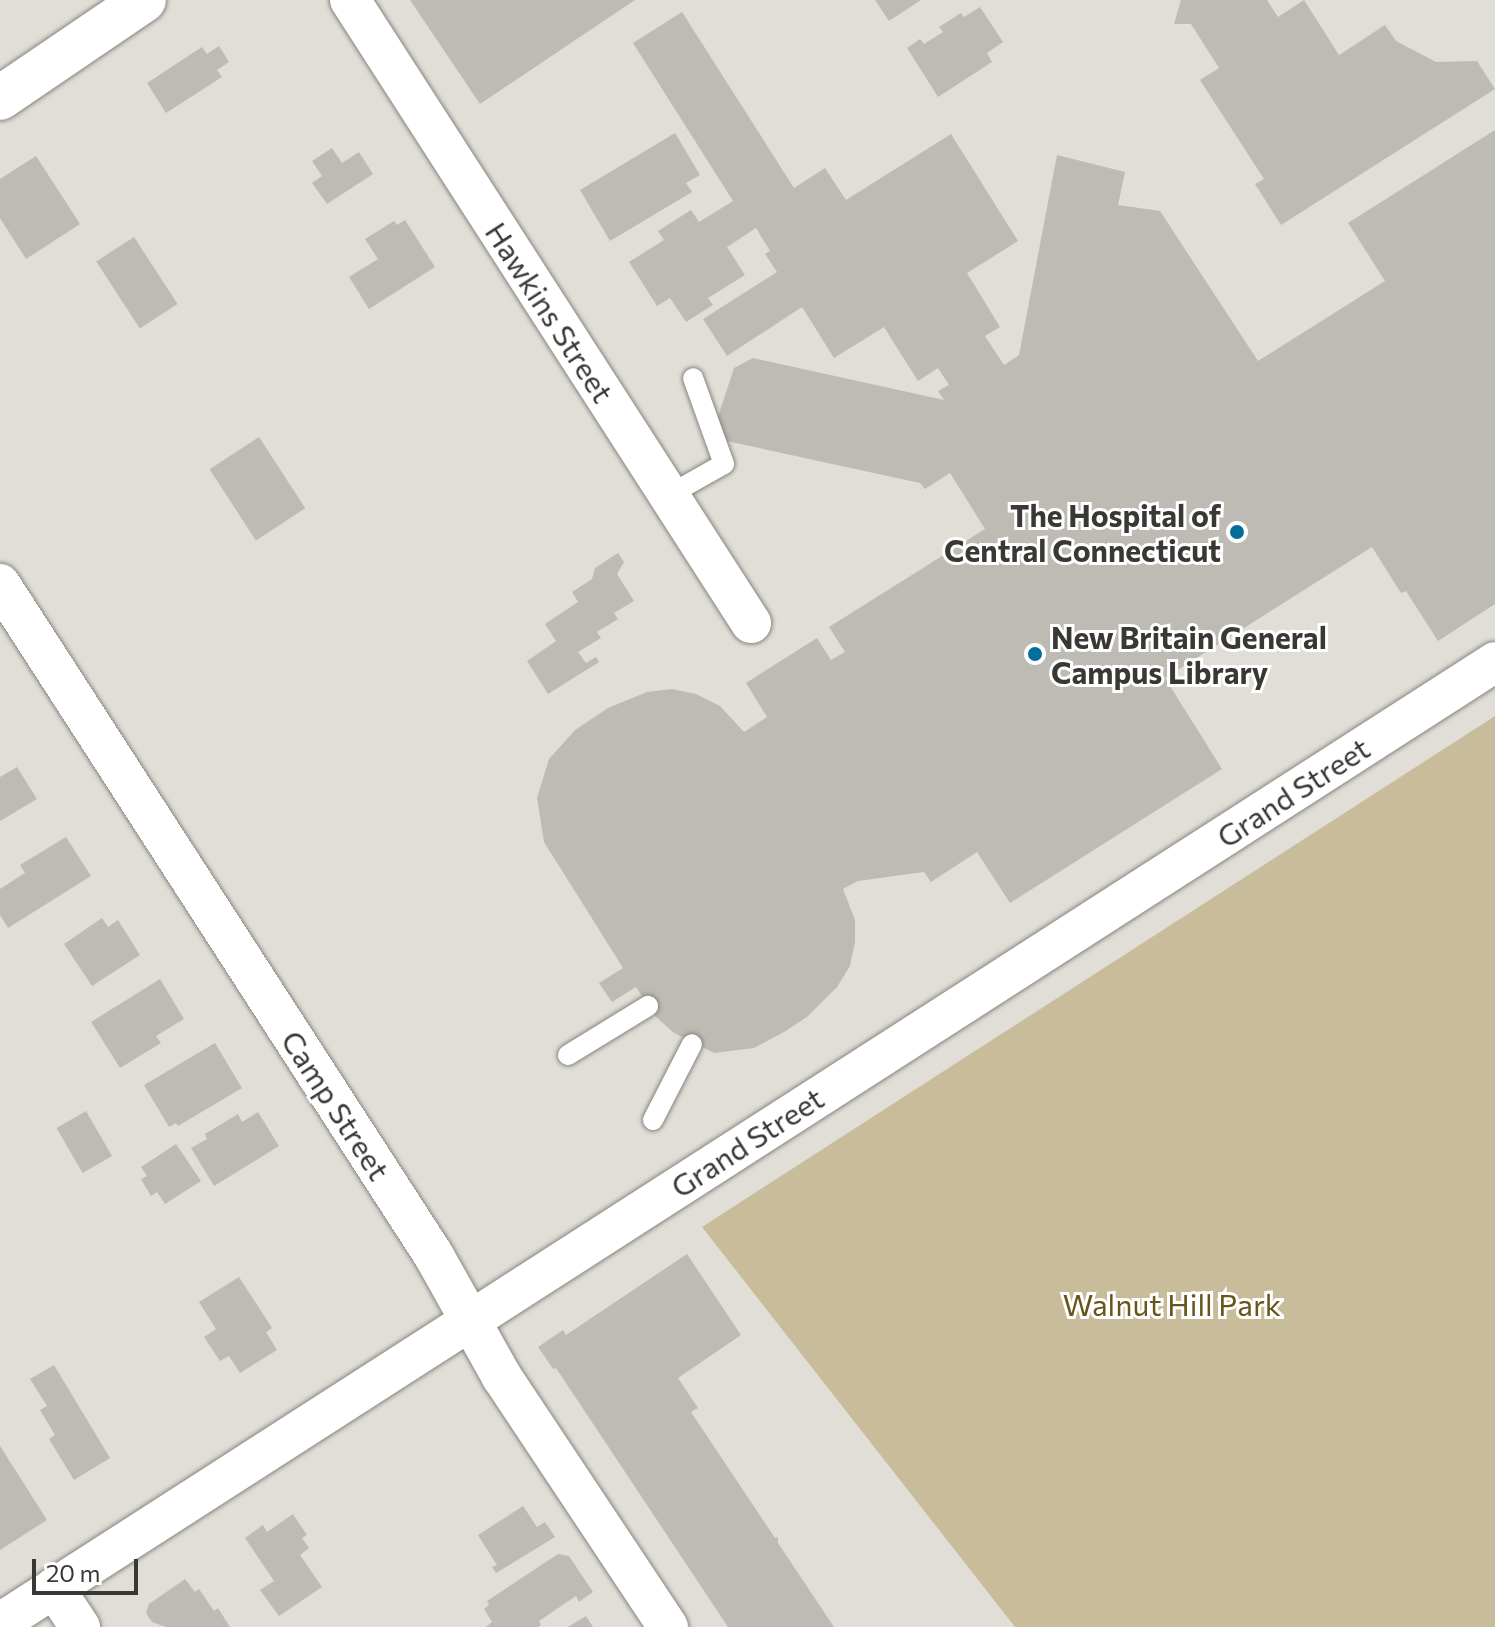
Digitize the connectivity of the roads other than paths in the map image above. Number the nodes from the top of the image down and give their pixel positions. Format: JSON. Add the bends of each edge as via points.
{"nodes":[{"id":1,"x":144,"y":0,"type":"edge"},
{"id":2,"x":350,"y":0,"type":"edge"},
{"id":3,"x":0,"y":98,"type":"edge"},
{"id":4,"x":693,"y":378,"type":"dead end"},
{"id":5,"x":669,"y":495,"type":"junction"},
{"id":6,"x":0,"y":584,"type":"edge"},
{"id":7,"x":751,"y":623,"type":"dead end"},
{"id":8,"x":1495,"y":662,"type":"edge"},
{"id":9,"x":648,"y":1006,"type":"dead end"},
{"id":10,"x":692,"y":1044,"type":"dead end"},
{"id":11,"x":568,"y":1055,"type":"dead end"},
{"id":12,"x":653,"y":1120,"type":"dead end"},
{"id":13,"x":470,"y":1321,"type":"junction"},
{"id":14,"x":54,"y":1588,"type":"junction"},
{"id":15,"x":0,"y":1623,"type":"edge"},
{"id":16,"x":80,"y":1627,"type":"edge"},
{"id":17,"x":668,"y":1627,"type":"edge"}],
"edges":[{"from":1,"to":3,"type":"street"},
{"from":2,"to":5,"type":"street","name":"Hawkins Street"},
{"from":4,"to":5,"type":"lane","via":[[724,464]]},
{"from":5,"to":7,"type":"street","name":"Hawkins Street"},
{"from":6,"to":13,"type":"street","name":"Camp Street","via":[[434,1256]]},
{"from":8,"to":13,"type":"street","name":"Grand Street"},
{"from":9,"to":11,"type":"lane"},
{"from":10,"to":12,"type":"lane"},
{"from":13,"to":14,"type":"street","name":"Grand Street"},
{"from":13,"to":17,"type":"street","name":"Camp Street"},
{"from":14,"to":15,"type":"street","name":"Grand Street"},
{"from":14,"to":16,"type":"street"}]}
